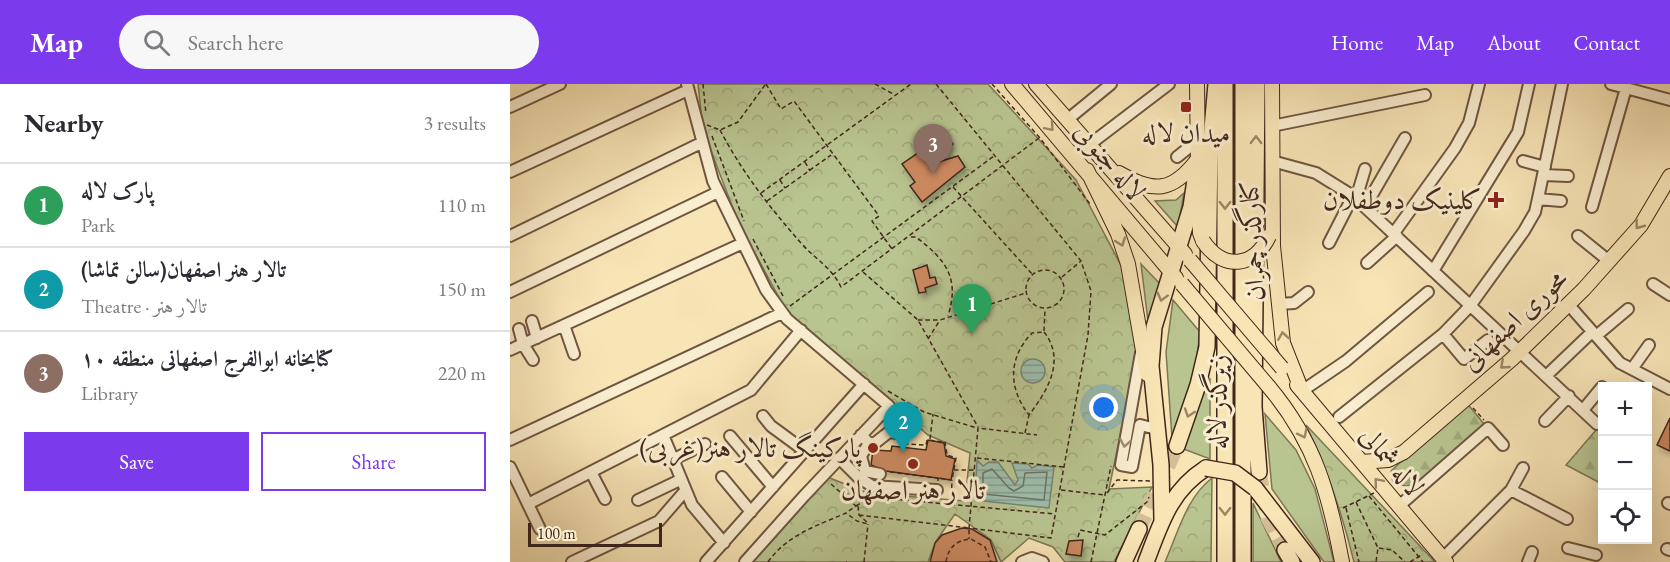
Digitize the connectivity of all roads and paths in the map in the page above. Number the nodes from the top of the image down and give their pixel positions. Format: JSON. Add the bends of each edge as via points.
{"nodes":[{"id":1,"x":560,"y":84,"type":"edge"},
{"id":2,"x":703,"y":84,"type":"edge"},
{"id":3,"x":765,"y":84,"type":"edge"},
{"id":4,"x":875,"y":84,"type":"edge"},
{"id":5,"x":911,"y":84,"type":"edge"},
{"id":6,"x":936,"y":84,"type":"edge"},
{"id":7,"x":992,"y":84,"type":"edge"},
{"id":8,"x":1012,"y":84,"type":"edge"},
{"id":9,"x":1035,"y":84,"type":"edge"},
{"id":10,"x":1111,"y":84,"type":"edge"},
{"id":11,"x":1169,"y":84,"type":"edge"},
{"id":12,"x":1197,"y":84,"type":"edge"},
{"id":13,"x":1216,"y":84,"type":"edge"},
{"id":14,"x":1225,"y":84,"type":"edge"},
{"id":15,"x":1243,"y":84,"type":"edge"},
{"id":16,"x":1257,"y":84,"type":"edge"},
{"id":17,"x":1272,"y":84,"type":"edge"},
{"id":18,"x":1479,"y":84,"type":"edge"},
{"id":19,"x":1529,"y":84,"type":"edge"},
{"id":20,"x":1562,"y":84,"type":"edge"},
{"id":21,"x":1618,"y":85,"type":"edge"},
{"id":22,"x":688,"y":87,"type":"edge"},
{"id":23,"x":1645,"y":88,"type":"edge"},
{"id":24,"x":895,"y":95,"type":"junction"},
{"id":25,"x":1425,"y":95,"type":"dead end"},
{"id":26,"x":1670,"y":100,"type":"edge"},
{"id":27,"x":510,"y":107,"type":"edge"},
{"id":28,"x":706,"y":114,"type":"dead end"},
{"id":29,"x":1067,"y":120,"type":"junction"},
{"id":30,"x":1272,"y":126,"type":"junction"},
{"id":31,"x":720,"y":130,"type":"junction"},
{"id":32,"x":1040,"y":138,"type":"junction"},
{"id":33,"x":1405,"y":138,"type":"dead end"},
{"id":34,"x":1197,"y":141,"type":"junction"},
{"id":35,"x":701,"y":143,"type":"junction"},
{"id":36,"x":827,"y":145,"type":"junction"},
{"id":37,"x":1089,"y":145,"type":"junction"},
{"id":38,"x":833,"y":154,"type":"junction"},
{"id":39,"x":994,"y":156,"type":"junction"},
{"id":40,"x":1177,"y":156,"type":"dead end"},
{"id":41,"x":1198,"y":159,"type":"junction"},
{"id":42,"x":805,"y":161,"type":"junction"},
{"id":43,"x":1272,"y":161,"type":"junction"},
{"id":44,"x":1522,"y":161,"type":"dead end"},
{"id":45,"x":1107,"y":166,"type":"junction"},
{"id":46,"x":1003,"y":168,"type":"junction"},
{"id":47,"x":1365,"y":169,"type":"dead end"},
{"id":48,"x":1087,"y":170,"type":"junction"},
{"id":49,"x":810,"y":171,"type":"junction"},
{"id":50,"x":1544,"y":171,"type":"junction"},
{"id":51,"x":510,"y":172,"type":"edge"},
{"id":52,"x":1568,"y":176,"type":"dead end"},
{"id":53,"x":1670,"y":176,"type":"edge"},
{"id":54,"x":779,"y":180,"type":"junction"},
{"id":55,"x":952,"y":186,"type":"junction"},
{"id":56,"x":785,"y":188,"type":"junction"},
{"id":57,"x":718,"y":192,"type":"junction"},
{"id":58,"x":760,"y":194,"type":"junction"},
{"id":59,"x":961,"y":199,"type":"junction"},
{"id":60,"x":1538,"y":199,"type":"junction"},
{"id":61,"x":766,"y":201,"type":"junction"},
{"id":62,"x":1358,"y":201,"type":"junction"},
{"id":63,"x":1561,"y":201,"type":"dead end"},
{"id":64,"x":1592,"y":207,"type":"dead end"},
{"id":65,"x":1093,"y":208,"type":"dead end"},
{"id":66,"x":1273,"y":210,"type":"junction"},
{"id":67,"x":745,"y":222,"type":"dead end"},
{"id":68,"x":749,"y":232,"type":"dead end"},
{"id":69,"x":1396,"y":234,"type":"junction"},
{"id":70,"x":510,"y":236,"type":"edge"},
{"id":71,"x":1578,"y":236,"type":"dead end"},
{"id":72,"x":883,"y":237,"type":"junction"},
{"id":73,"x":909,"y":237,"type":"junction"},
{"id":74,"x":743,"y":243,"type":"junction"},
{"id":75,"x":1329,"y":243,"type":"dead end"},
{"id":76,"x":1180,"y":248,"type":"junction"},
{"id":77,"x":893,"y":250,"type":"junction"},
{"id":78,"x":1081,"y":261,"type":"junction"},
{"id":79,"x":1609,"y":261,"type":"junction"},
{"id":80,"x":1367,"y":263,"type":"dead end"},
{"id":81,"x":1170,"y":271,"type":"junction"},
{"id":82,"x":1432,"y":271,"type":"junction"},
{"id":83,"x":862,"y":272,"type":"junction"},
{"id":84,"x":834,"y":273,"type":"junction"},
{"id":85,"x":1032,"y":275,"type":"junction"},
{"id":86,"x":1061,"y":278,"type":"junction"},
{"id":87,"x":1653,"y":284,"type":"dead end"},
{"id":88,"x":510,"y":292,"type":"edge"},
{"id":89,"x":1308,"y":292,"type":"dead end"},
{"id":90,"x":1428,"y":292,"type":"dead end"},
{"id":91,"x":1027,"y":293,"type":"junction"},
{"id":92,"x":1670,"y":295,"type":"edge"},
{"id":93,"x":784,"y":298,"type":"dead end"},
{"id":94,"x":1279,"y":304,"type":"junction"},
{"id":95,"x":1568,"y":304,"type":"junction"},
{"id":96,"x":1470,"y":306,"type":"junction"},
{"id":97,"x":1046,"y":308,"type":"junction"},
{"id":98,"x":1628,"y":309,"type":"dead end"},
{"id":99,"x":786,"y":310,"type":"junction"},
{"id":100,"x":948,"y":317,"type":"junction"},
{"id":101,"x":918,"y":320,"type":"junction"},
{"id":102,"x":940,"y":320,"type":"junction"},
{"id":103,"x":532,"y":321,"type":"dead end"},
{"id":104,"x":564,"y":326,"type":"junction"},
{"id":105,"x":519,"y":329,"type":"dead end"},
{"id":106,"x":801,"y":330,"type":"junction"},
{"id":107,"x":1044,"y":332,"type":"junction"},
{"id":108,"x":1443,"y":334,"type":"junction"},
{"id":109,"x":1594,"y":334,"type":"junction"},
{"id":110,"x":537,"y":338,"type":"junction"},
{"id":111,"x":928,"y":339,"type":"junction"},
{"id":112,"x":1488,"y":340,"type":"dead end"},
{"id":113,"x":523,"y":344,"type":"junction"},
{"id":114,"x":1142,"y":344,"type":"junction"},
{"id":115,"x":1649,"y":345,"type":"dead end"},
{"id":116,"x":510,"y":350,"type":"edge"},
{"id":117,"x":1521,"y":350,"type":"junction"},
{"id":118,"x":574,"y":354,"type":"dead end"},
{"id":119,"x":533,"y":360,"type":"dead end"},
{"id":120,"x":1282,"y":368,"type":"joint"},
{"id":121,"x":1632,"y":369,"type":"junction"},
{"id":122,"x":1547,"y":375,"type":"junction"},
{"id":123,"x":864,"y":384,"type":"junction"},
{"id":124,"x":1670,"y":389,"type":"edge"},
{"id":125,"x":888,"y":391,"type":"dead end"},
{"id":126,"x":1302,"y":391,"type":"junction"},
{"id":127,"x":1598,"y":393,"type":"edge"},
{"id":128,"x":1569,"y":396,"type":"junction"},
{"id":129,"x":1465,"y":399,"type":"junction"},
{"id":130,"x":1583,"y":410,"type":"junction"},
{"id":131,"x":933,"y":414,"type":"junction"},
{"id":132,"x":1029,"y":415,"type":"junction"},
{"id":133,"x":763,"y":416,"type":"dead end"},
{"id":134,"x":1339,"y":417,"type":"dead end"},
{"id":135,"x":1545,"y":421,"type":"dead end"},
{"id":136,"x":1597,"y":424,"type":"dead end"},
{"id":137,"x":1156,"y":426,"type":"junction"},
{"id":138,"x":978,"y":428,"type":"junction"},
{"id":139,"x":1488,"y":428,"type":"junction"},
{"id":140,"x":1025,"y":434,"type":"junction"},
{"id":141,"x":663,"y":435,"type":"junction"},
{"id":142,"x":1037,"y":435,"type":"dead end"},
{"id":143,"x":730,"y":436,"type":"dead end"},
{"id":144,"x":865,"y":439,"type":"junction"},
{"id":145,"x":903,"y":439,"type":"joint"},
{"id":146,"x":510,"y":440,"type":"edge"},
{"id":147,"x":930,"y":440,"type":"junction"},
{"id":148,"x":705,"y":444,"type":"dead end"},
{"id":149,"x":1503,"y":445,"type":"dead end"},
{"id":150,"x":1177,"y":446,"type":"tunnel mouth"},
{"id":151,"x":805,"y":451,"type":"junction"},
{"id":152,"x":839,"y":458,"type":"junction"},
{"id":153,"x":976,"y":458,"type":"junction"},
{"id":154,"x":672,"y":460,"type":"junction"},
{"id":155,"x":1362,"y":462,"type":"junction"},
{"id":156,"x":1111,"y":464,"type":"dead end"},
{"id":157,"x":510,"y":467,"type":"edge"},
{"id":158,"x":1064,"y":468,"type":"junction"},
{"id":159,"x":1523,"y":468,"type":"dead end"},
{"id":160,"x":954,"y":470,"type":"junction"},
{"id":161,"x":975,"y":470,"type":"junction"},
{"id":162,"x":591,"y":472,"type":"junction"},
{"id":163,"x":1259,"y":472,"type":"tunnel mouth"},
{"id":164,"x":1161,"y":475,"type":"junction"},
{"id":165,"x":722,"y":477,"type":"dead end"},
{"id":166,"x":938,"y":478,"type":"junction"},
{"id":167,"x":680,"y":480,"type":"junction"},
{"id":168,"x":827,"y":480,"type":"dead end"},
{"id":169,"x":885,"y":480,"type":"junction"},
{"id":170,"x":952,"y":480,"type":"junction"},
{"id":171,"x":773,"y":487,"type":"junction"},
{"id":172,"x":930,"y":487,"type":"joint"},
{"id":173,"x":1384,"y":489,"type":"junction"},
{"id":174,"x":1060,"y":490,"type":"junction"},
{"id":175,"x":1511,"y":490,"type":"junction"},
{"id":176,"x":685,"y":491,"type":"junction"},
{"id":177,"x":1151,"y":492,"type":"dead end"},
{"id":178,"x":1106,"y":495,"type":"junction"},
{"id":179,"x":1369,"y":496,"type":"junction"},
{"id":180,"x":605,"y":500,"type":"dead end"},
{"id":181,"x":638,"y":500,"type":"dead end"},
{"id":182,"x":951,"y":502,"type":"junction"},
{"id":183,"x":1356,"y":502,"type":"junction"},
{"id":184,"x":528,"y":504,"type":"junction"},
{"id":185,"x":972,"y":504,"type":"junction"},
{"id":186,"x":857,"y":506,"type":"junction"},
{"id":187,"x":1399,"y":506,"type":"junction"},
{"id":188,"x":1346,"y":507,"type":"junction"},
{"id":189,"x":751,"y":512,"type":"junction"},
{"id":190,"x":846,"y":513,"type":"junction"},
{"id":191,"x":1332,"y":513,"type":"junction"},
{"id":192,"x":1056,"y":514,"type":"junction"},
{"id":193,"x":859,"y":515,"type":"junction"},
{"id":194,"x":1568,"y":519,"type":"dead end"},
{"id":195,"x":1162,"y":521,"type":"junction"},
{"id":196,"x":868,"y":524,"type":"junction"},
{"id":197,"x":969,"y":528,"type":"junction"},
{"id":198,"x":540,"y":529,"type":"dead end"},
{"id":199,"x":1139,"y":529,"type":"tunnel mouth"},
{"id":200,"x":1098,"y":534,"type":"junction"},
{"id":201,"x":1078,"y":537,"type":"dead end"},
{"id":202,"x":969,"y":539,"type":"junction"},
{"id":203,"x":724,"y":543,"type":"junction"},
{"id":204,"x":1433,"y":546,"type":"junction"},
{"id":205,"x":1378,"y":548,"type":"junction"},
{"id":206,"x":1596,"y":555,"type":"dead end"},
{"id":207,"x":1419,"y":556,"type":"junction"},
{"id":208,"x":1445,"y":561,"type":"edge"},
{"id":209,"x":572,"y":562,"type":"edge"},
{"id":210,"x":706,"y":562,"type":"edge"},
{"id":211,"x":745,"y":562,"type":"edge"},
{"id":212,"x":768,"y":562,"type":"edge"},
{"id":213,"x":864,"y":562,"type":"edge"},
{"id":214,"x":945,"y":562,"type":"edge"},
{"id":215,"x":991,"y":562,"type":"edge"},
{"id":216,"x":1022,"y":562,"type":"edge"},
{"id":217,"x":1043,"y":562,"type":"edge"},
{"id":218,"x":1091,"y":562,"type":"edge"},
{"id":219,"x":1124,"y":562,"type":"edge"},
{"id":220,"x":1146,"y":562,"type":"edge"},
{"id":221,"x":1225,"y":562,"type":"edge"},
{"id":222,"x":1243,"y":562,"type":"edge"},
{"id":223,"x":1312,"y":562,"type":"edge"},
{"id":224,"x":1342,"y":562,"type":"edge"},
{"id":225,"x":1359,"y":562,"type":"edge"},
{"id":226,"x":1376,"y":562,"type":"edge"},
{"id":227,"x":1405,"y":562,"type":"edge"},
{"id":228,"x":1410,"y":562,"type":"edge"},
{"id":229,"x":1423,"y":562,"type":"edge"},
{"id":230,"x":1574,"y":562,"type":"edge"}],
"edges":[{"from":1,"to":27,"type":"street"},
{"from":2,"to":28,"type":"path"},
{"from":3,"to":31,"type":"path","via":[[738,122]]},
{"from":3,"to":36,"type":"path","via":[[781,109],[794,101]]},
{"from":4,"to":24,"type":"path"},
{"from":5,"to":24,"type":"path"},
{"from":6,"to":39,"type":"path"},
{"from":7,"to":32,"type":"path"},
{"from":8,"to":48,"type":"main road","name":"لاله جنوبی","one_way":true},
{"from":9,"to":29,"type":"main road","name":"لاله جنوبی"},
{"from":10,"to":29,"type":"street"},
{"from":11,"to":37,"type":"street"},
{"from":12,"to":34,"type":"main road"},
{"from":13,"to":150,"type":"highway","one_way":true,"via":[[1210,152],[1207,347]]},
{"from":14,"to":221,"type":"highway","name":"زیرگذر لاله","one_way":true},
{"from":15,"to":222,"type":"highway","name":"زیرگذر لاله"},
{"from":163,"to":16,"type":"highway","one_way":true,"via":[[1254,407]]},
{"from":17,"to":30,"type":"main road","name":"کنارگذر چمران"},
{"from":18,"to":69,"type":"street","via":[[1469,123]]},
{"from":19,"to":82,"type":"street","via":[[1518,132]]},
{"from":20,"to":50,"type":"street"},
{"from":21,"to":23,"type":"street"},
{"from":21,"to":64,"type":"street"},
{"from":22,"to":35,"type":"street"},
{"from":22,"to":51,"type":"street"},
{"from":23,"to":26,"type":"street"},
{"from":24,"to":36,"type":"path"},
{"from":25,"to":30,"type":"street"},
{"from":29,"to":37,"type":"main road","name":"لاله جنوبی"},
{"from":30,"to":43,"type":"main road","name":"کنارگذر چمران"},
{"from":31,"to":58,"type":"path","via":[[737,163]]},
{"from":31,"to":67,"type":"path","via":[[707,125]]},
{"from":32,"to":46,"type":"path"},
{"from":32,"to":65,"type":"path"},
{"from":33,"to":62,"type":"street"},
{"from":34,"to":40,"type":"street"},
{"from":34,"to":41,"type":"main road"},
{"from":35,"to":57,"type":"street"},
{"from":35,"to":70,"type":"street"},
{"from":36,"to":38,"type":"path"},
{"from":36,"to":42,"type":"path"},
{"from":37,"to":45,"type":"main road","name":"لاله جنوبی"},
{"from":38,"to":49,"type":"path"},
{"from":38,"to":72,"type":"path","via":[[879,216],[872,221]]},
{"from":39,"to":46,"type":"path"},
{"from":39,"to":55,"type":"path"},
{"from":41,"to":45,"type":"main road","via":[[1184,178],[1156,188],[1138,184]]},
{"from":41,"to":66,"type":"main road","bridge":true,"via":[[1200,233],[1211,253],[1241,261],[1253,257],[1263,249],[1269,236]]},
{"from":41,"to":76,"type":"highway"},
{"from":42,"to":49,"type":"path"},
{"from":42,"to":54,"type":"path"},
{"from":43,"to":62,"type":"street","via":[[1316,173]]},
{"from":43,"to":66,"type":"main road","name":"کنارگذر چمران"},
{"from":44,"to":50,"type":"street"},
{"from":45,"to":76,"type":"main road","name":"لاله جنوبی"},
{"from":46,"to":59,"type":"path"},
{"from":46,"to":78,"type":"path"},
{"from":47,"to":62,"type":"street"},
{"from":48,"to":81,"type":"main road","name":"لاله جنوبی"},
{"from":48,"to":114,"type":"main road","one_way":true,"via":[[1128,264]]},
{"from":49,"to":56,"type":"path"},
{"from":50,"to":52,"type":"street"},
{"from":50,"to":60,"type":"street"},
{"from":53,"to":79,"type":"main road","name":"محوری اصفهانی","one_way":true,"via":[[1641,225]]},
{"from":54,"to":56,"type":"path"},
{"from":54,"to":58,"type":"path"},
{"from":55,"to":59,"type":"path"},
{"from":55,"to":72,"type":"path"},
{"from":56,"to":61,"type":"path"},
{"from":57,"to":74,"type":"street"},
{"from":57,"to":88,"type":"street"},
{"from":58,"to":61,"type":"path"},
{"from":59,"to":73,"type":"path"},
{"from":59,"to":85,"type":"path"},
{"from":60,"to":63,"type":"street"},
{"from":60,"to":96,"type":"street","via":[[1524,231]]},
{"from":61,"to":84,"type":"path","via":[[804,246]]},
{"from":62,"to":69,"type":"street"},
{"from":62,"to":75,"type":"street"},
{"from":66,"to":94,"type":"main road","name":"کنارگذر چمران"},
{"from":68,"to":93,"type":"path"},
{"from":69,"to":80,"type":"street"},
{"from":69,"to":82,"type":"street"},
{"from":71,"to":79,"type":"street"},
{"from":72,"to":77,"type":"path"},
{"from":72,"to":84,"type":"path"},
{"from":73,"to":77,"type":"path"},
{"from":73,"to":100,"type":"path","via":[[916,237],[943,261],[954,297]]},
{"from":74,"to":99,"type":"street","via":[[766,290]]},
{"from":74,"to":104,"type":"street"},
{"from":76,"to":81,"type":"highway"},
{"from":76,"to":120,"type":"main road","name":"لاله جنوبی","bridge":true},
{"from":77,"to":83,"type":"path"},
{"from":78,"to":86,"type":"path"},
{"from":78,"to":158,"type":"path","via":[[1091,291],[1088,335]]},
{"from":79,"to":95,"type":"main road","name":"محوری اصفهانی"},
{"from":81,"to":137,"type":"highway","one_way":true,"via":[[1154,327],[1151,366]]},
{"from":81,"to":191,"type":"main road","name":"لاله جنوبی","one_way":true,"bridge":true,"via":[[1301,428],[1316,460]]},
{"from":82,"to":96,"type":"street"},
{"from":83,"to":84,"type":"path","via":[[841,287]]},
{"from":83,"to":101,"type":"path"},
{"from":84,"to":99,"type":"path"},
{"from":85,"to":86,"type":"path","via":[[1051,270]]},
{"from":85,"to":91,"type":"path"},
{"from":86,"to":97,"type":"path","via":[[1064,295],[1057,304]]},
{"from":87,"to":92,"type":"street"},
{"from":89,"to":94,"type":"street","via":[[1294,303]]},
{"from":90,"to":126,"type":"street","via":[[1346,361]]},
{"from":91,"to":97,"type":"path","via":[[1034,304]]},
{"from":91,"to":100,"type":"path"},
{"from":126,"to":94,"type":"main road","name":"کنارگذر چمران","one_way":true,"via":[[1283,343]]},
{"from":95,"to":109,"type":"street"},
{"from":95,"to":117,"type":"main road","name":"محوری اصفهانی"},
{"from":96,"to":108,"type":"street"},
{"from":96,"to":117,"type":"street"},
{"from":97,"to":107,"type":"path"},
{"from":98,"to":109,"type":"street"},
{"from":99,"to":106,"type":"street"},
{"from":99,"to":146,"type":"street"},
{"from":100,"to":102,"type":"path"},
{"from":101,"to":102,"type":"path"},
{"from":101,"to":111,"type":"path"},
{"from":102,"to":111,"type":"path"},
{"from":103,"to":110,"type":"street"},
{"from":104,"to":110,"type":"street"},
{"from":104,"to":118,"type":"street"},
{"from":105,"to":113,"type":"street"},
{"from":106,"to":123,"type":"street"},
{"from":106,"to":141,"type":"street","via":[[751,390]]},
{"from":107,"to":132,"type":"path","via":[[1053,343],[1055,365],[1044,395]]},
{"from":107,"to":132,"type":"path","via":[[1032,333],[1022,343],[1016,359],[1012,384]]},
{"from":108,"to":112,"type":"street","via":[[1464,359]]},
{"from":108,"to":134,"type":"street"},
{"from":109,"to":121,"type":"street","via":[[1620,363]]},
{"from":109,"to":122,"type":"street"},
{"from":110,"to":113,"type":"street"},
{"from":111,"to":138,"type":"path"},
{"from":113,"to":116,"type":"street"},
{"from":113,"to":119,"type":"street"},
{"from":114,"to":137,"type":"main road"},
{"from":114,"to":137,"type":"street","one_way":true,"via":[[1121,465],[1132,467],[1140,425]]},
{"from":115,"to":121,"type":"street"},
{"from":117,"to":122,"type":"street"},
{"from":117,"to":129,"type":"main road","name":"محوری اصفهانی","one_way":true},
{"from":120,"to":126,"type":"main road","name":"لاله شمالی"},
{"from":121,"to":124,"type":"street"},
{"from":122,"to":128,"type":"street"},
{"from":123,"to":144,"type":"street","via":[[889,406]]},
{"from":123,"to":151,"type":"street"},
{"from":125,"to":131,"type":"path"},
{"from":126,"to":155,"type":"main road","name":"لاله شمالی"},
{"from":127,"to":130,"type":"street"},
{"from":128,"to":130,"type":"street"},
{"from":128,"to":135,"type":"street"},
{"from":129,"to":139,"type":"path"},
{"from":129,"to":155,"type":"main road","name":"محوری اصفهانی","via":[[1404,452],[1388,460]]},
{"from":130,"to":136,"type":"street"},
{"from":131,"to":138,"type":"path"},
{"from":131,"to":147,"type":"path"},
{"from":132,"to":140,"type":"path"},
{"from":133,"to":151,"type":"street"},
{"from":137,"to":164,"type":"highway"},
{"from":138,"to":140,"type":"path"},
{"from":138,"to":153,"type":"path"},
{"from":139,"to":149,"type":"street"},
{"from":139,"to":187,"type":"street"},
{"from":140,"to":142,"type":"path"},
{"from":141,"to":154,"type":"street"},
{"from":141,"to":162,"type":"street"},
{"from":143,"to":171,"type":"street"},
{"from":144,"to":145,"type":"street","via":[[875,443],[889,432]]},
{"from":144,"to":152,"type":"street"},
{"from":144,"to":169,"type":"street","via":[[861,456],[865,471]]},
{"from":145,"to":147,"type":"path","via":[[926,445]]},
{"from":147,"to":160,"type":"path","via":[[945,442],[947,455],[956,458]]},
{"from":148,"to":154,"type":"street"},
{"from":151,"to":171,"type":"street"},
{"from":152,"to":169,"type":"street","via":[[872,486]]},
{"from":152,"to":211,"type":"street"},
{"from":153,"to":158,"type":"path"},
{"from":153,"to":161,"type":"path"},
{"from":154,"to":167,"type":"street"},
{"from":173,"to":155,"type":"main road","name":"لاله شمالی","one_way":true},
{"from":156,"to":178,"type":"path"},
{"from":157,"to":184,"type":"street"},
{"from":158,"to":174,"type":"path"},
{"from":159,"to":175,"type":"street"},
{"from":160,"to":161,"type":"path"},
{"from":160,"to":170,"type":"path"},
{"from":161,"to":185,"type":"path"},
{"from":162,"to":180,"type":"street"},
{"from":162,"to":184,"type":"street"},
{"from":164,"to":178,"type":"path","via":[[1154,482],[1117,480]]},
{"from":164,"to":195,"type":"highway"},
{"from":165,"to":189,"type":"street"},
{"from":166,"to":169,"type":"path"},
{"from":166,"to":170,"type":"path"},
{"from":166,"to":172,"type":"path"},
{"from":167,"to":176,"type":"street"},
{"from":167,"to":181,"type":"street"},
{"from":168,"to":186,"type":"path"},
{"from":169,"to":172,"type":"street"},
{"from":170,"to":182,"type":"path"},
{"from":171,"to":189,"type":"street"},
{"from":173,"to":179,"type":"path"},
{"from":173,"to":187,"type":"main road","name":"لاله شمالی"},
{"from":174,"to":178,"type":"path"},
{"from":174,"to":192,"type":"path"},
{"from":175,"to":194,"type":"street"},
{"from":175,"to":208,"type":"street"},
{"from":176,"to":203,"type":"street"},
{"from":176,"to":209,"type":"street","via":[[659,521]]},
{"from":177,"to":200,"type":"path","via":[[1148,502],[1105,535]]},
{"from":178,"to":200,"type":"path"},
{"from":179,"to":183,"type":"path"},
{"from":179,"to":207,"type":"path"},
{"from":182,"to":185,"type":"path"},
{"from":182,"to":186,"type":"path","via":[[870,497]]},
{"from":183,"to":188,"type":"path"},
{"from":183,"to":205,"type":"path"},
{"from":184,"to":198,"type":"street"},
{"from":185,"to":192,"type":"path"},
{"from":185,"to":197,"type":"path"},
{"from":186,"to":190,"type":"path"},
{"from":186,"to":193,"type":"path"},
{"from":187,"to":204,"type":"main road","name":"لاله شمالی"},
{"from":188,"to":191,"type":"path"},
{"from":188,"to":225,"type":"path"},
{"from":189,"to":203,"type":"street"},
{"from":190,"to":196,"type":"path"},
{"from":190,"to":212,"type":"path","via":[[798,533]]},
{"from":191,"to":224,"type":"main road"},
{"from":192,"to":197,"type":"path","via":[[1052,538]]},
{"from":193,"to":196,"type":"path"},
{"from":193,"to":197,"type":"path"},
{"from":195,"to":220,"type":"highway"},
{"from":195,"to":223,"type":"highway","bridge":true,"via":[[1178,490],[1206,468],[1236,473],[1256,488]]},
{"from":196,"to":213,"type":"path"},
{"from":197,"to":202,"type":"path"},
{"from":199,"to":219,"type":"highway"},
{"from":200,"to":201,"type":"path","via":[[1080,530]]},
{"from":200,"to":218,"type":"path"},
{"from":202,"to":214,"type":"path","via":[[954,544]]},
{"from":202,"to":215,"type":"path","via":[[986,547]]},
{"from":203,"to":210,"type":"street"},
{"from":204,"to":207,"type":"path"},
{"from":204,"to":208,"type":"main road","name":"لاله شمالی"},
{"from":205,"to":226,"type":"path"},
{"from":205,"to":227,"type":"path","via":[[1392,550]]},
{"from":206,"to":230,"type":"street","via":[[1572,549]]},
{"from":207,"to":228,"type":"path"},
{"from":207,"to":229,"type":"path"},
{"from":216,"to":217,"type":"street","via":[[1032,558]]}]}
